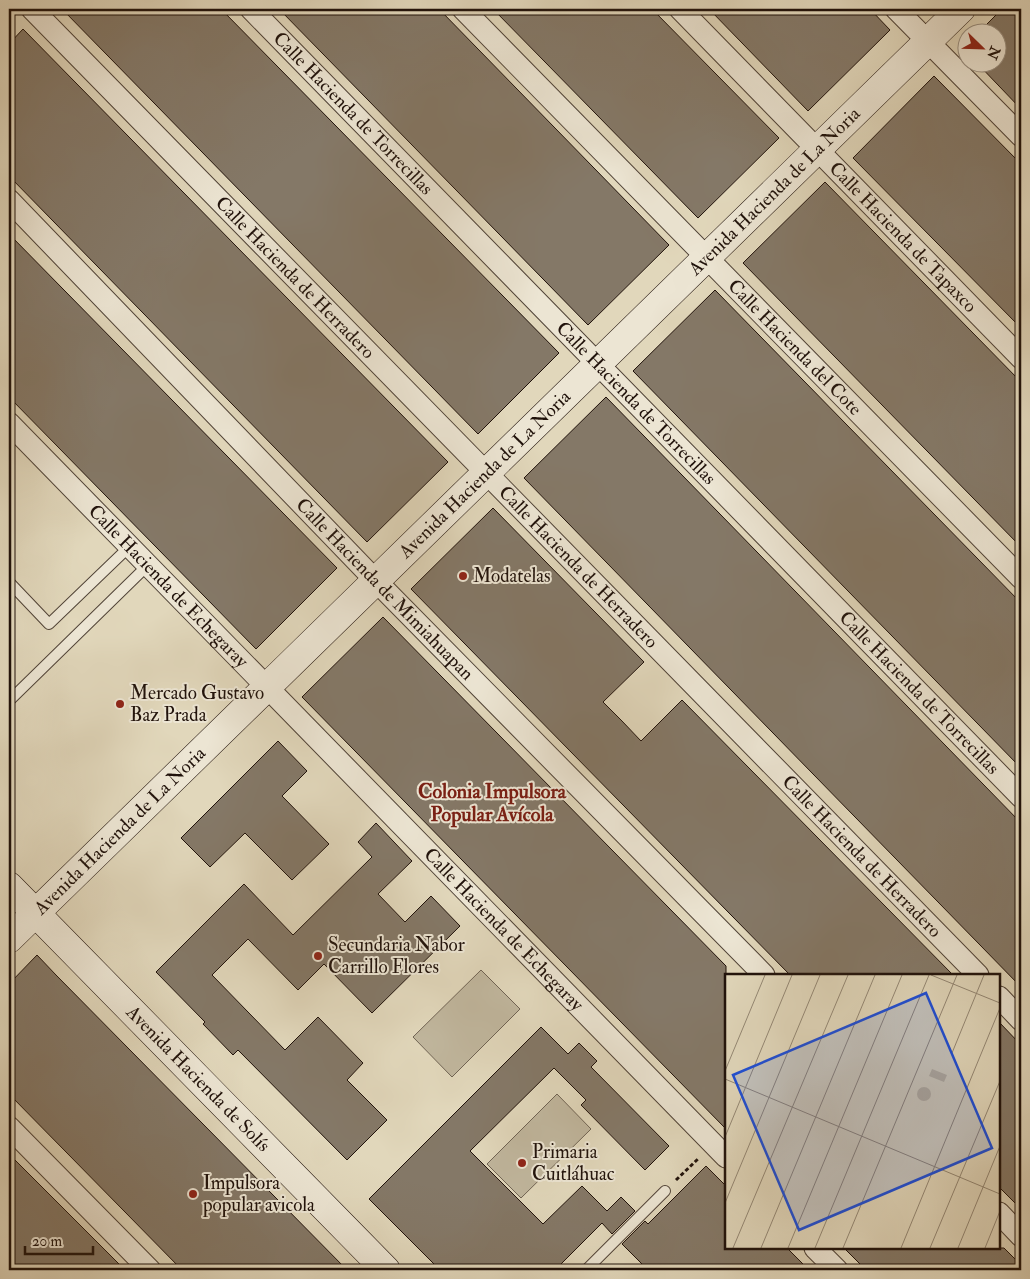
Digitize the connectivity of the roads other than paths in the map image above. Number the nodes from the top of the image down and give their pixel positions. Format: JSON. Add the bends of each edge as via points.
{"nodes":[{"id":1,"x":32,"y":9,"type":"edge"},
{"id":2,"x":251,"y":9,"type":"edge"},
{"id":3,"x":463,"y":9,"type":"edge"},
{"id":4,"x":680,"y":9,"type":"edge"},
{"id":5,"x":896,"y":9,"type":"edge"},
{"id":6,"x":961,"y":9,"type":"edge"},
{"id":7,"x":928,"y":41,"type":"junction"},
{"id":8,"x":1021,"y":136,"type":"edge"},
{"id":9,"x":817,"y":149,"type":"junction"},
{"id":10,"x":9,"y":200,"type":"edge"},
{"id":11,"x":708,"y":256,"type":"junction"},
{"id":12,"x":1021,"y":358,"type":"edge"},
{"id":13,"x":598,"y":364,"type":"junction"},
{"id":14,"x":9,"y":423,"type":"edge"},
{"id":15,"x":486,"y":473,"type":"junction"},
{"id":16,"x":129,"y":547,"type":"junction"},
{"id":17,"x":147,"y":566,"type":"junction"},
{"id":18,"x":1021,"y":578,"type":"edge"},
{"id":19,"x":376,"y":581,"type":"junction"},
{"id":20,"x":9,"y":582,"type":"edge"},
{"id":21,"x":266,"y":687,"type":"junction"},
{"id":22,"x":9,"y":701,"type":"edge"},
{"id":23,"x":1021,"y":798,"type":"edge"},
{"id":24,"x":9,"y":886,"type":"edge"},
{"id":25,"x":35,"y":914,"type":"junction"},
{"id":26,"x":9,"y":939,"type":"edge"},
{"id":27,"x":763,"y":974,"type":"edge"},
{"id":28,"x":977,"y":974,"type":"edge"},
{"id":29,"x":1000,"y":998,"type":"edge"},
{"id":30,"x":1021,"y":1020,"type":"edge"},
{"id":31,"x":9,"y":1127,"type":"edge"},
{"id":32,"x":720,"y":1150,"type":"edge"},
{"id":33,"x":665,"y":1192,"type":"road end"},
{"id":34,"x":1000,"y":1214,"type":"edge"},
{"id":35,"x":1021,"y":1236,"type":"edge"},
{"id":36,"x":816,"y":1249,"type":"edge"},
{"id":37,"x":150,"y":1270,"type":"edge"},
{"id":38,"x":386,"y":1270,"type":"edge"},
{"id":39,"x":586,"y":1270,"type":"edge"},
{"id":40,"x":837,"y":1270,"type":"edge"}],
"edges":[{"from":1,"to":15,"type":"street","name":"Calle Hacienda de Herradero"},
{"from":2,"to":13,"type":"street","name":"Calle Hacienda de Torrecillas"},
{"from":3,"to":11,"type":"street","name":"Calle Hacienda del Cote"},
{"from":4,"to":9,"type":"street","name":"Calle Hacienda de Tapaxco"},
{"from":5,"to":7,"type":"street"},
{"from":6,"to":7,"type":"street","name":"Avenida Hacienda de La Noria"},
{"from":7,"to":8,"type":"street"},
{"from":7,"to":9,"type":"street","name":"Avenida Hacienda de La Noria"},
{"from":9,"to":11,"type":"street","name":"Avenida Hacienda de La Noria"},
{"from":9,"to":12,"type":"street","name":"Calle Hacienda de Tapaxco"},
{"from":10,"to":19,"type":"street","name":"Calle Hacienda de Mimiahuapan"},
{"from":11,"to":13,"type":"street","name":"Avenida Hacienda de La Noria"},
{"from":11,"to":18,"type":"street","name":"Calle Hacienda del Cote"},
{"from":13,"to":15,"type":"street","name":"Avenida Hacienda de La Noria"},
{"from":13,"to":23,"type":"street","name":"Calle Hacienda de Torrecillas"},
{"from":14,"to":16,"type":"street","name":"Calle Hacienda de Echegaray"},
{"from":15,"to":19,"type":"street","name":"Avenida Hacienda de La Noria"},
{"from":15,"to":28,"type":"street","name":"Calle Hacienda de Herradero"},
{"from":16,"to":17,"type":"street","name":"Calle Hacienda de Echegaray"},
{"from":16,"to":20,"type":"lane","via":[[49,624]]},
{"from":17,"to":21,"type":"street","name":"Calle Hacienda de Echegaray"},
{"from":17,"to":22,"type":"lane"},
{"from":19,"to":21,"type":"street","name":"Avenida Hacienda de La Noria"},
{"from":19,"to":27,"type":"street","name":"Calle Hacienda de Mimiahuapan"},
{"from":21,"to":25,"type":"street","name":"Avenida Hacienda de La Noria"},
{"from":21,"to":32,"type":"street","name":"Calle Hacienda de Echegaray"},
{"from":24,"to":25,"type":"street","name":"Avenida Hacienda de Solís"},
{"from":25,"to":26,"type":"street","name":"Avenida Hacienda de La Noria"},
{"from":25,"to":38,"type":"street","name":"Avenida Hacienda de Solís"},
{"from":29,"to":30,"type":"street"},
{"from":31,"to":37,"type":"street"},
{"from":33,"to":39,"type":"lane"},
{"from":34,"to":35,"type":"street"},
{"from":36,"to":40,"type":"street"}]}
